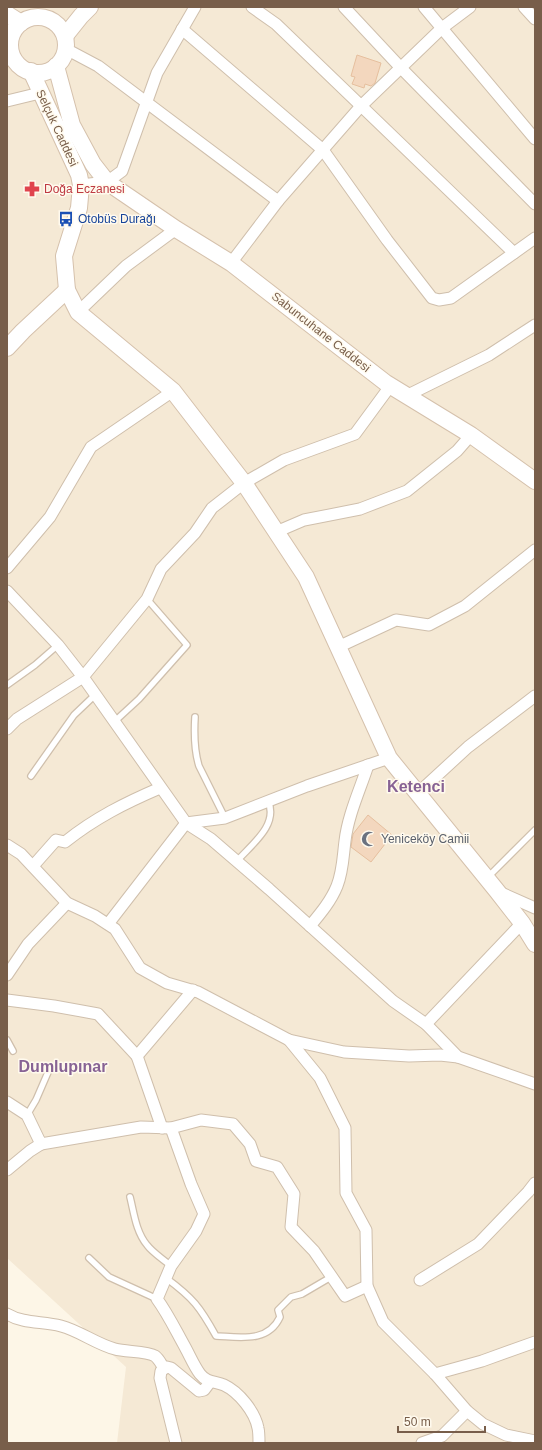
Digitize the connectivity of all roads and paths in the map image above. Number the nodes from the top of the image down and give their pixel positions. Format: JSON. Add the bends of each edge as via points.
{"nodes":[{"id":1,"x":90,"y":7,"type":"edge"},
{"id":2,"x":195,"y":7,"type":"edge"},
{"id":3,"x":252,"y":7,"type":"edge"},
{"id":4,"x":344,"y":7,"type":"edge"},
{"id":5,"x":424,"y":7,"type":"edge"},
{"id":6,"x":470,"y":7,"type":"edge"},
{"id":7,"x":524,"y":7,"type":"edge"},
{"id":8,"x":45,"y":12,"type":"edge"},
{"id":9,"x":7,"y":14,"type":"edge"},
{"id":10,"x":535,"y":19,"type":"edge"},
{"id":11,"x":21,"y":23,"type":"junction"},
{"id":12,"x":442,"y":28,"type":"junction"},
{"id":13,"x":182,"y":29,"type":"junction"},
{"id":14,"x":65,"y":43,"type":"junction"},
{"id":15,"x":9,"y":45,"type":"edge"},
{"id":16,"x":56,"y":66,"type":"junction"},
{"id":17,"x":401,"y":68,"type":"junction"},
{"id":18,"x":31,"y":71,"type":"junction"},
{"id":19,"x":40,"y":93,"type":"junction"},
{"id":20,"x":7,"y":101,"type":"edge"},
{"id":21,"x":147,"y":102,"type":"junction"},
{"id":22,"x":361,"y":106,"type":"junction"},
{"id":23,"x":535,"y":139,"type":"edge"},
{"id":24,"x":323,"y":150,"type":"junction"},
{"id":25,"x":107,"y":182,"type":"junction"},
{"id":26,"x":81,"y":185,"type":"junction"},
{"id":27,"x":278,"y":202,"type":"junction"},
{"id":28,"x":535,"y":204,"type":"edge"},
{"id":29,"x":176,"y":229,"type":"junction"},
{"id":30,"x":535,"y":238,"type":"edge"},
{"id":31,"x":514,"y":253,"type":"junction"},
{"id":32,"x":231,"y":263,"type":"junction"},
{"id":33,"x":67,"y":290,"type":"junction"},
{"id":34,"x":78,"y":312,"type":"junction"},
{"id":35,"x":535,"y":325,"type":"edge"},
{"id":36,"x":8,"y":346,"type":"edge"},
{"id":37,"x":391,"y":385,"type":"junction"},
{"id":38,"x":173,"y":391,"type":"junction"},
{"id":39,"x":408,"y":395,"type":"junction"},
{"id":40,"x":471,"y":435,"type":"junction"},
{"id":41,"x":535,"y":481,"type":"edge"},
{"id":42,"x":244,"y":483,"type":"junction"},
{"id":43,"x":276,"y":532,"type":"junction"},
{"id":44,"x":535,"y":550,"type":"edge"},
{"id":45,"x":7,"y":568,"type":"edge"},
{"id":46,"x":7,"y":592,"type":"edge"},
{"id":47,"x":147,"y":599,"type":"junction"},
{"id":48,"x":58,"y":645,"type":"junction"},
{"id":49,"x":338,"y":647,"type":"junction"},
{"id":50,"x":83,"y":677,"type":"junction"},
{"id":51,"x":7,"y":685,"type":"edge"},
{"id":52,"x":95,"y":695,"type":"junction"},
{"id":53,"x":535,"y":696,"type":"edge"},
{"id":54,"x":195,"y":717,"type":"dead end"},
{"id":55,"x":114,"y":722,"type":"junction"},
{"id":56,"x":7,"y":729,"type":"edge"},
{"id":57,"x":389,"y":758,"type":"junction"},
{"id":58,"x":368,"y":765,"type":"junction"},
{"id":59,"x":31,"y":776,"type":"dead end"},
{"id":60,"x":160,"y":788,"type":"junction"},
{"id":61,"x":418,"y":793,"type":"junction"},
{"id":62,"x":268,"y":801,"type":"junction"},
{"id":63,"x":225,"y":818,"type":"junction"},
{"id":64,"x":186,"y":823,"type":"junction"},
{"id":65,"x":535,"y":830,"type":"edge"},
{"id":66,"x":7,"y":845,"type":"edge"},
{"id":67,"x":237,"y":861,"type":"junction"},
{"id":68,"x":33,"y":866,"type":"junction"},
{"id":69,"x":487,"y":878,"type":"junction"},
{"id":70,"x":497,"y":891,"type":"junction"},
{"id":71,"x":67,"y":903,"type":"junction"},
{"id":72,"x":535,"y":908,"type":"edge"},
{"id":73,"x":522,"y":923,"type":"junction"},
{"id":74,"x":108,"y":924,"type":"junction"},
{"id":75,"x":310,"y":926,"type":"junction"},
{"id":76,"x":535,"y":944,"type":"edge"},
{"id":77,"x":7,"y":974,"type":"edge"},
{"id":78,"x":193,"y":990,"type":"junction"},
{"id":79,"x":7,"y":1000,"type":"edge"},
{"id":80,"x":426,"y":1024,"type":"junction"},
{"id":81,"x":7,"y":1040,"type":"edge"},
{"id":82,"x":289,"y":1040,"type":"junction"},
{"id":83,"x":13,"y":1051,"type":"dead end"},
{"id":84,"x":137,"y":1056,"type":"junction"},
{"id":85,"x":458,"y":1057,"type":"junction"},
{"id":86,"x":49,"y":1070,"type":"dead end"},
{"id":87,"x":535,"y":1084,"type":"edge"},
{"id":88,"x":7,"y":1102,"type":"edge"},
{"id":89,"x":27,"y":1115,"type":"junction"},
{"id":90,"x":166,"y":1128,"type":"junction"},
{"id":91,"x":41,"y":1144,"type":"junction"},
{"id":92,"x":7,"y":1170,"type":"edge"},
{"id":93,"x":535,"y":1183,"type":"edge"},
{"id":94,"x":130,"y":1197,"type":"dead end"},
{"id":95,"x":89,"y":1258,"type":"dead end"},
{"id":96,"x":171,"y":1266,"type":"junction"},
{"id":97,"x":331,"y":1277,"type":"junction"},
{"id":98,"x":166,"y":1278,"type":"junction"},
{"id":99,"x":420,"y":1280,"type":"dead end"},
{"id":100,"x":368,"y":1286,"type":"junction"},
{"id":101,"x":157,"y":1299,"type":"junction"},
{"id":102,"x":7,"y":1314,"type":"edge"},
{"id":103,"x":535,"y":1342,"type":"edge"},
{"id":104,"x":164,"y":1368,"type":"junction"},
{"id":105,"x":435,"y":1374,"type":"junction"},
{"id":106,"x":210,"y":1382,"type":"junction"},
{"id":107,"x":467,"y":1411,"type":"junction"},
{"id":108,"x":535,"y":1441,"type":"edge"},
{"id":109,"x":176,"y":1443,"type":"edge"},
{"id":110,"x":259,"y":1443,"type":"edge"},
{"id":111,"x":422,"y":1443,"type":"edge"}],
"edges":[{"from":1,"to":14,"type":"street","via":[[80,16]]},
{"from":2,"to":13,"type":"street"},
{"from":3,"to":22,"type":"street","via":[[276,24]]},
{"from":4,"to":17,"type":"street"},
{"from":5,"to":12,"type":"street"},
{"from":6,"to":12,"type":"street"},
{"from":7,"to":10,"type":"street"},
{"from":8,"to":11,"type":"street"},
{"from":8,"to":14,"type":"street","via":[[58,25]]},
{"from":9,"to":11,"type":"street"},
{"from":11,"to":15,"type":"street"},
{"from":12,"to":17,"type":"street"},
{"from":12,"to":23,"type":"street"},
{"from":13,"to":21,"type":"street","via":[[157,73]]},
{"from":13,"to":24,"type":"street"},
{"from":14,"to":16,"type":"street","via":[[64,56]]},
{"from":14,"to":21,"type":"street"},
{"from":15,"to":18,"type":"street","via":[[19,65]]},
{"from":16,"to":18,"type":"street","via":[[44,72]]},
{"from":16,"to":25,"type":"street","name":"Sabuncuhane Caddesi","via":[[72,125],[93,164]]},
{"from":17,"to":22,"type":"street"},
{"from":17,"to":28,"type":"street"},
{"from":18,"to":19,"type":"street","name":"Selçuk Caddesi"},
{"from":19,"to":20,"type":"street"},
{"from":19,"to":26,"type":"street","name":"Selçuk Caddesi","via":[[80,175]]},
{"from":21,"to":25,"type":"street","via":[[122,171]]},
{"from":21,"to":27,"type":"street"},
{"from":22,"to":24,"type":"street"},
{"from":22,"to":31,"type":"street"},
{"from":24,"to":27,"type":"street"},
{"from":24,"to":31,"type":"street","via":[[432,298],[451,298]]},
{"from":25,"to":26,"type":"street"},
{"from":25,"to":29,"type":"street","name":"Sabuncuhane Caddesi"},
{"from":26,"to":33,"type":"street","via":[[79,208],[64,256]]},
{"from":27,"to":32,"type":"street"},
{"from":29,"to":32,"type":"street","name":"Sabuncuhane Caddesi"},
{"from":29,"to":34,"type":"street","via":[[126,266]]},
{"from":30,"to":31,"type":"street"},
{"from":32,"to":37,"type":"street","name":"Sabuncuhane Caddesi"},
{"from":33,"to":34,"type":"street"},
{"from":33,"to":36,"type":"street"},
{"from":34,"to":38,"type":"street"},
{"from":35,"to":39,"type":"street","via":[[489,355]]},
{"from":37,"to":39,"type":"street","name":"Sabuncuhane Caddesi"},
{"from":37,"to":42,"type":"street","via":[[355,434],[284,460]]},
{"from":38,"to":42,"type":"street"},
{"from":38,"to":45,"type":"street","via":[[91,447],[50,517]]},
{"from":39,"to":40,"type":"street","name":"Sabuncuhane Caddesi"},
{"from":40,"to":41,"type":"street","name":"Sabuncuhane Caddesi"},
{"from":40,"to":43,"type":"street","via":[[457,451],[407,490],[360,509],[304,520]]},
{"from":42,"to":43,"type":"street"},
{"from":42,"to":47,"type":"street","via":[[212,508],[195,533],[161,569]]},
{"from":43,"to":49,"type":"street","via":[[306,577]]},
{"from":44,"to":49,"type":"street","via":[[465,606],[430,625],[396,620]]},
{"from":46,"to":48,"type":"street"},
{"from":47,"to":50,"type":"street"},
{"from":47,"to":55,"type":"lane","via":[[187,645],[139,700]]},
{"from":48,"to":50,"type":"street"},
{"from":48,"to":51,"type":"lane"},
{"from":49,"to":57,"type":"street"},
{"from":50,"to":52,"type":"street"},
{"from":50,"to":56,"type":"street","via":[[17,719]]},
{"from":52,"to":55,"type":"street"},
{"from":52,"to":59,"type":"lane","via":[[74,715]]},
{"from":53,"to":61,"type":"street","via":[[468,748]]},
{"from":54,"to":63,"type":"lane","via":[[196,759]]},
{"from":55,"to":60,"type":"street"},
{"from":57,"to":58,"type":"street"},
{"from":57,"to":61,"type":"street"},
{"from":58,"to":62,"type":"street"},
{"from":58,"to":75,"type":"street","via":[[352,813],[337,887]]},
{"from":60,"to":64,"type":"street"},
{"from":60,"to":68,"type":"street","via":[[103,814],[65,842],[56,840]]},
{"from":61,"to":69,"type":"street"},
{"from":62,"to":63,"type":"street"},
{"from":62,"to":67,"type":"lane","via":[[271,816],[267,828]]},
{"from":63,"to":64,"type":"street"},
{"from":64,"to":67,"type":"street","via":[[211,839]]},
{"from":64,"to":74,"type":"street"},
{"from":65,"to":69,"type":"lane"},
{"from":66,"to":68,"type":"street"},
{"from":67,"to":75,"type":"street"},
{"from":68,"to":71,"type":"street"},
{"from":69,"to":70,"type":"street"},
{"from":70,"to":72,"type":"street"},
{"from":70,"to":73,"type":"street"},
{"from":71,"to":74,"type":"street"},
{"from":71,"to":77,"type":"street","via":[[28,944]]},
{"from":73,"to":76,"type":"street"},
{"from":73,"to":80,"type":"street"},
{"from":74,"to":78,"type":"street","via":[[115,929],[140,968],[167,983]]},
{"from":75,"to":80,"type":"street","via":[[393,1001]]},
{"from":78,"to":82,"type":"street"},
{"from":78,"to":84,"type":"street"},
{"from":79,"to":84,"type":"street","via":[[98,1014]]},
{"from":80,"to":85,"type":"street"},
{"from":81,"to":83,"type":"lane"},
{"from":82,"to":85,"type":"street","via":[[344,1052]]},
{"from":82,"to":100,"type":"street","via":[[320,1078],[345,1128],[346,1193],[366,1230]]},
{"from":84,"to":90,"type":"street"},
{"from":85,"to":87,"type":"street"},
{"from":86,"to":89,"type":"lane"},
{"from":88,"to":89,"type":"street"},
{"from":89,"to":91,"type":"street"},
{"from":90,"to":91,"type":"street","via":[[141,1127]]},
{"from":90,"to":96,"type":"street","via":[[204,1214],[196,1231]]},
{"from":90,"to":97,"type":"street","via":[[201,1120],[233,1124],[250,1144],[256,1162],[277,1167],[294,1194],[291,1227],[314,1250]]},
{"from":91,"to":92,"type":"street"},
{"from":93,"to":99,"type":"street","via":[[478,1244]]},
{"from":94,"to":96,"type":"lane","via":[[138,1231],[152,1250]]},
{"from":95,"to":101,"type":"lane","via":[[110,1276]]},
{"from":96,"to":98,"type":"street"},
{"from":97,"to":98,"type":"lane","via":[[302,1294],[291,1297],[278,1310],[280,1317],[272,1329],[260,1336],[248,1338],[216,1336],[194,1300]]},
{"from":97,"to":100,"type":"street","via":[[345,1296]]},
{"from":98,"to":101,"type":"street"},
{"from":100,"to":105,"type":"street","via":[[383,1322]]},
{"from":101,"to":106,"type":"street","via":[[198,1372]]},
{"from":102,"to":104,"type":"street","via":[[26,1322],[61,1326],[118,1350],[152,1355],[160,1360]]},
{"from":103,"to":105,"type":"street"},
{"from":104,"to":106,"type":"street","via":[[171,1368],[199,1391],[206,1389]]},
{"from":104,"to":109,"type":"street","via":[[160,1378]]},
{"from":105,"to":107,"type":"street"},
{"from":106,"to":110,"type":"street","via":[[224,1385],[247,1406],[258,1427]]},
{"from":107,"to":108,"type":"street","via":[[483,1424],[506,1436]]},
{"from":107,"to":111,"type":"street","via":[[442,1436]]}]}
